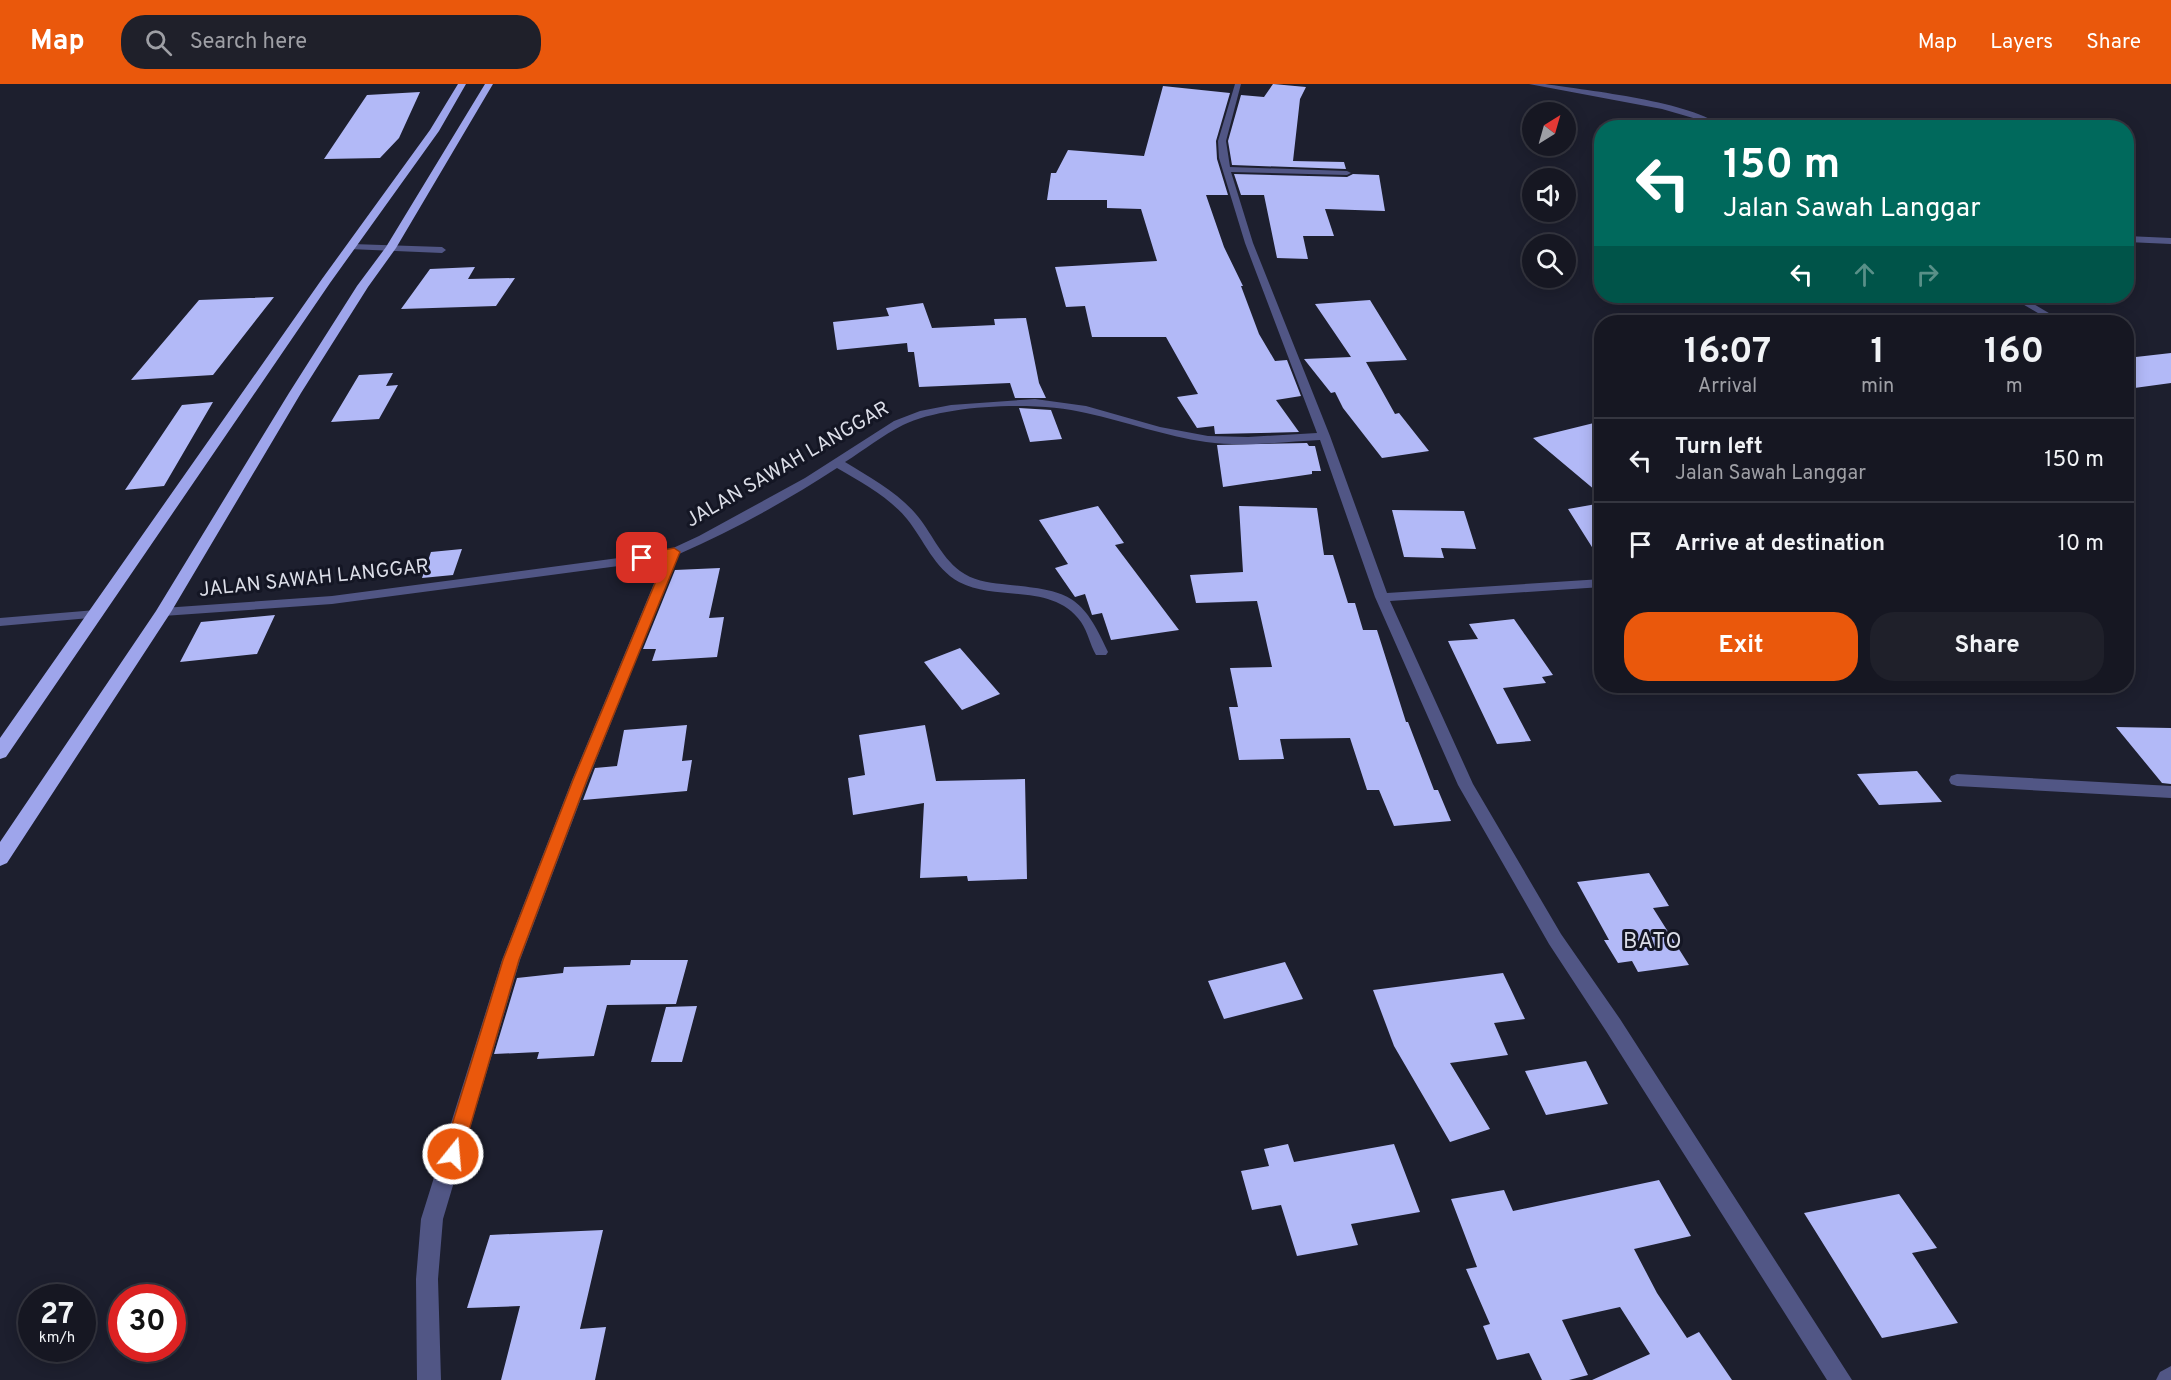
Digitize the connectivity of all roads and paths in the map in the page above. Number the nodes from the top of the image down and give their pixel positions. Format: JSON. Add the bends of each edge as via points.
{"nodes":[{"id":1,"x":462,"y":84,"type":"edge"},
{"id":2,"x":489,"y":84,"type":"edge"},
{"id":3,"x":1238,"y":84,"type":"edge"},
{"id":4,"x":1532,"y":84,"type":"edge"},
{"id":5,"x":1710,"y":120,"type":"edge"},
{"id":6,"x":1226,"y":169,"type":"junction"},
{"id":7,"x":1347,"y":173,"type":"dead end"},
{"id":8,"x":2134,"y":239,"type":"edge"},
{"id":9,"x":2171,"y":241,"type":"edge"},
{"id":10,"x":352,"y":247,"type":"junction"},
{"id":11,"x":391,"y":248,"type":"junction"},
{"id":12,"x":442,"y":250,"type":"dead end"},
{"id":13,"x":2026,"y":303,"type":"edge"},
{"id":14,"x":2047,"y":315,"type":"edge"},
{"id":15,"x":1324,"y":436,"type":"junction"},
{"id":16,"x":838,"y":463,"type":"junction"},
{"id":17,"x":674,"y":552,"type":"junction"},
{"id":18,"x":1594,"y":584,"type":"edge"},
{"id":19,"x":1382,"y":597,"type":"junction"},
{"id":20,"x":163,"y":612,"type":"junction"},
{"id":21,"x":96,"y":614,"type":"junction"},
{"id":22,"x":0,"y":622,"type":"edge"},
{"id":23,"x":1101,"y":652,"type":"dead end"},
{"id":24,"x":0,"y":752,"type":"edge"},
{"id":25,"x":1957,"y":780,"type":"dead end"},
{"id":26,"x":2171,"y":792,"type":"edge"},
{"id":27,"x":0,"y":858,"type":"edge"},
{"id":28,"x":429,"y":1380,"type":"edge"},
{"id":29,"x":1840,"y":1380,"type":"edge"}],
"edges":[{"from":1,"to":10,"type":"highway","via":[[434,131]]},
{"from":2,"to":11,"type":"highway"},
{"from":3,"to":6,"type":"street","via":[[1222,141]]},
{"from":4,"to":5,"type":"street"},
{"from":6,"to":7,"type":"street"},
{"from":6,"to":15,"type":"street","via":[[1249,243]]},
{"from":8,"to":9,"type":"street"},
{"from":10,"to":11,"type":"street"},
{"from":10,"to":21,"type":"highway"},
{"from":11,"to":12,"type":"street"},
{"from":11,"to":20,"type":"highway","via":[[295,393]]},
{"from":13,"to":14,"type":"street"},
{"from":15,"to":16,"type":"street","name":"JALAN SAWAH LANGGAR","via":[[1208,439],[1158,430],[1086,409],[1035,402],[924,413],[898,423]]},
{"from":15,"to":19,"type":"street"},
{"from":16,"to":17,"type":"street","name":"JALAN SAWAH LANGGAR"},
{"from":16,"to":23,"type":"street","via":[[903,508],[945,565],[965,580],[1047,594],[1069,602],[1085,618]]},
{"from":17,"to":20,"type":"street","name":"JALAN SAWAH LANGGAR","via":[[332,600]]},
{"from":17,"to":28,"type":"street","via":[[511,960],[432,1219],[427,1280]]},
{"from":18,"to":19,"type":"street"},
{"from":19,"to":29,"type":"street","via":[[1466,785],[1504,854]]},
{"from":20,"to":27,"type":"highway"},
{"from":21,"to":22,"type":"street"},
{"from":21,"to":24,"type":"highway"},
{"from":25,"to":26,"type":"street"}]}
